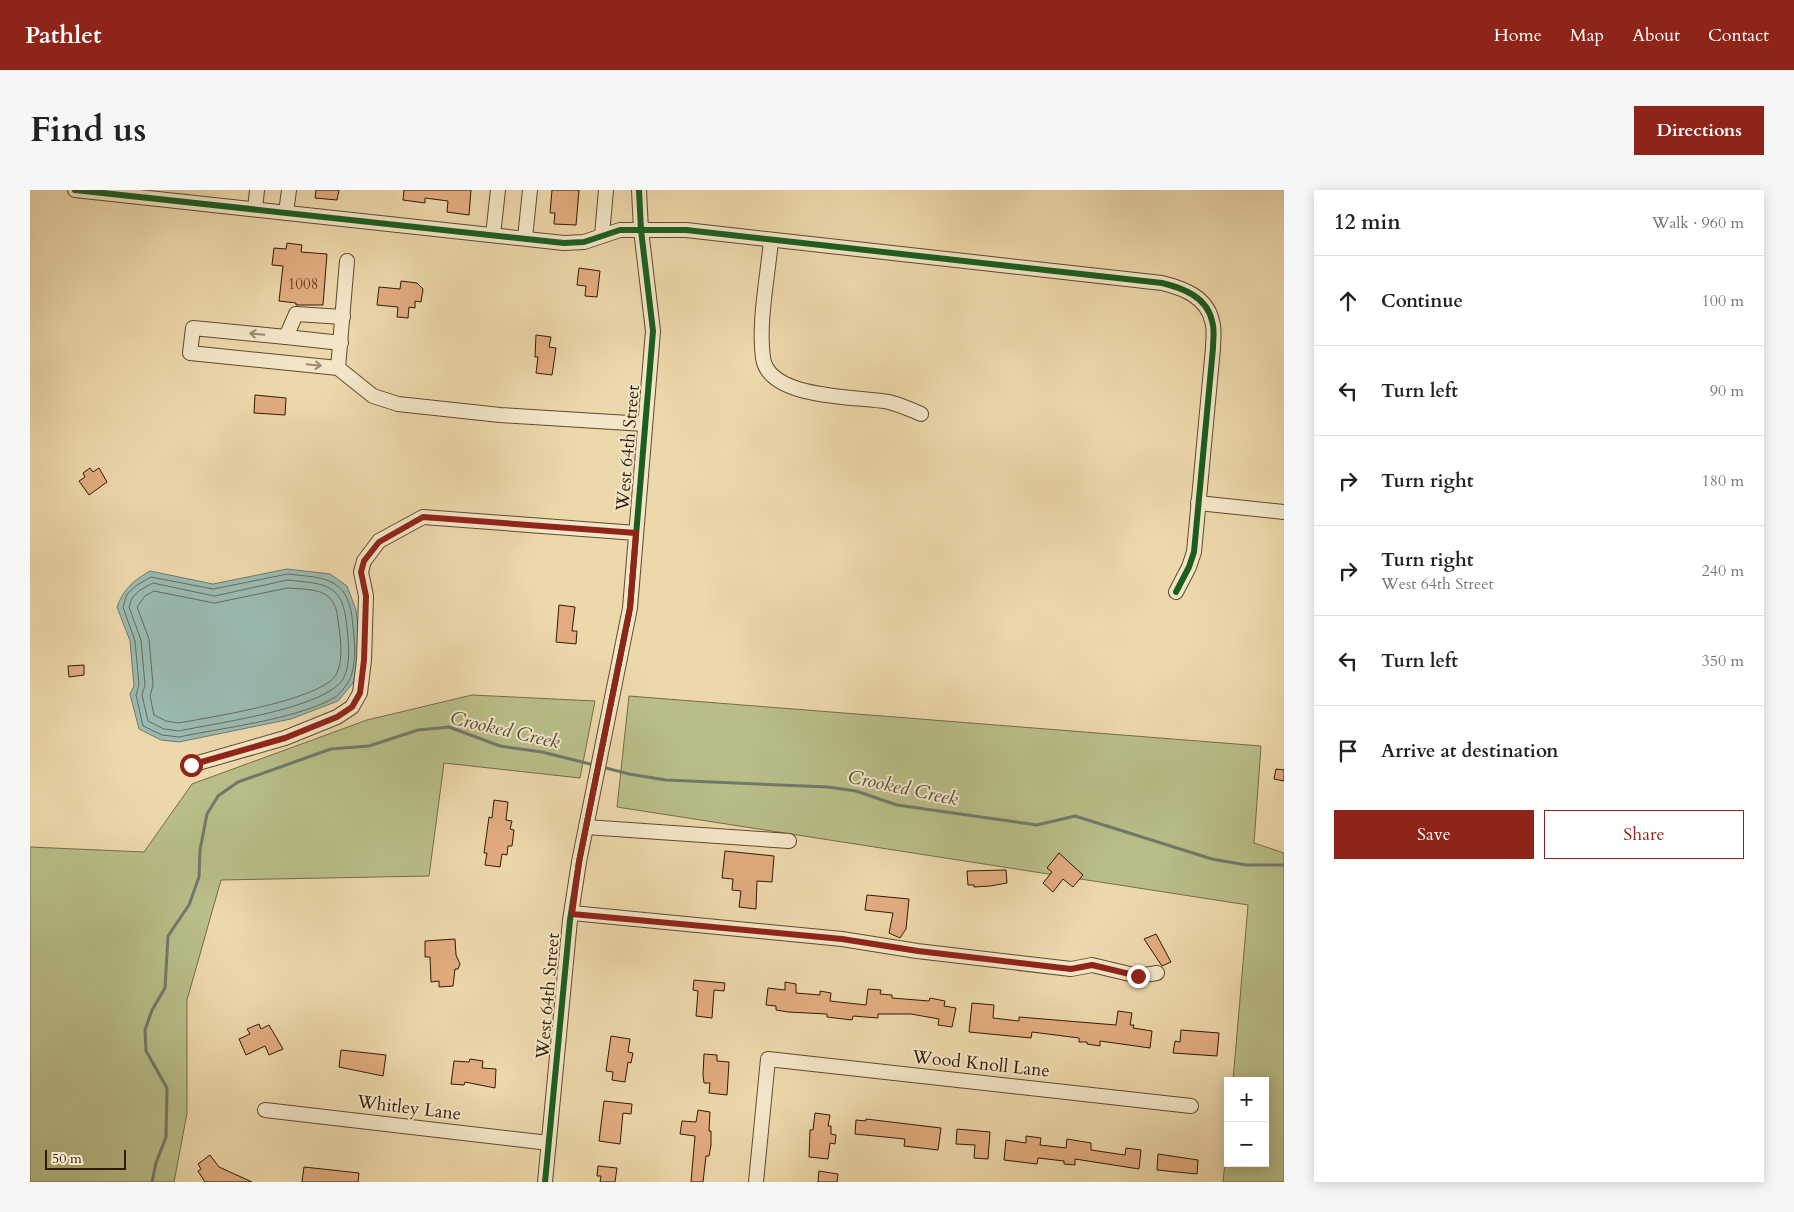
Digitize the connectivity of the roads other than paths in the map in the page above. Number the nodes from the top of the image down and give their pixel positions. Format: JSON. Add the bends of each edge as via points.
{"nodes":[{"id":1,"x":75,"y":190,"type":"edge"},
{"id":2,"x":256,"y":190,"type":"edge"},
{"id":3,"x":288,"y":190,"type":"edge"},
{"id":4,"x":498,"y":190,"type":"edge"},
{"id":5,"x":530,"y":190,"type":"edge"},
{"id":6,"x":606,"y":190,"type":"edge"},
{"id":7,"x":640,"y":190,"type":"edge"},
{"id":8,"x":130,"y":193,"type":"edge"},
{"id":9,"x":254,"y":210,"type":"junction"},
{"id":10,"x":286,"y":213,"type":"junction"},
{"id":11,"x":641,"y":230,"type":"junction"},
{"id":12,"x":493,"y":235,"type":"junction"},
{"id":13,"x":602,"y":235,"type":"junction"},
{"id":14,"x":524,"y":238,"type":"junction"},
{"id":15,"x":772,"y":240,"type":"junction"},
{"id":16,"x":347,"y":261,"type":"dead end"},
{"id":17,"x":343,"y":317,"type":"junction"},
{"id":18,"x":286,"y":337,"type":"junction"},
{"id":19,"x":341,"y":343,"type":"junction"},
{"id":20,"x":338,"y":368,"type":"junction"},
{"id":21,"x":921,"y":414,"type":"dead end"},
{"id":22,"x":645,"y":424,"type":"junction"},
{"id":23,"x":1198,"y":503,"type":"junction"},
{"id":24,"x":1284,"y":512,"type":"edge"},
{"id":25,"x":636,"y":533,"type":"junction"},
{"id":26,"x":1176,"y":592,"type":"dead end"},
{"id":27,"x":191,"y":765,"type":"dead end"},
{"id":28,"x":586,"y":827,"type":"junction"},
{"id":29,"x":789,"y":841,"type":"dead end"},
{"id":30,"x":572,"y":914,"type":"junction"},
{"id":31,"x":1157,"y":973,"type":"dead end"},
{"id":32,"x":1190,"y":1106,"type":"dead end"},
{"id":33,"x":265,"y":1110,"type":"dead end"},
{"id":34,"x":549,"y":1143,"type":"junction"},
{"id":35,"x":545,"y":1182,"type":"edge"},
{"id":36,"x":756,"y":1182,"type":"edge"}],
"edges":[{"from":1,"to":8,"type":"street"},
{"from":2,"to":9,"type":"street"},
{"from":3,"to":10,"type":"street"},
{"from":4,"to":12,"type":"street"},
{"from":5,"to":14,"type":"street"},
{"from":6,"to":13,"type":"street"},
{"from":7,"to":11,"type":"street","name":"West 64th Street"},
{"from":8,"to":9,"type":"street"},
{"from":9,"to":10,"type":"street"},
{"from":10,"to":12,"type":"street"},
{"from":11,"to":13,"type":"street","via":[[620,230]]},
{"from":11,"to":15,"type":"street","via":[[686,230]]},
{"from":11,"to":22,"type":"street","name":"West 64th Street","via":[[653,331]]},
{"from":12,"to":14,"type":"street"},
{"from":13,"to":14,"type":"street","via":[[573,243]]},
{"from":15,"to":21,"type":"street","via":[[762,337],[763,360],[772,375],[788,387],[807,392],[887,402]]},
{"from":15,"to":23,"type":"street","via":[[1162,283],[1184,289],[1202,301],[1212,320],[1213,348]]},
{"from":16,"to":17,"type":"street"},
{"from":17,"to":18,"type":"street","via":[[296,314]]},
{"from":17,"to":19,"type":"street"},
{"from":18,"to":19,"type":"street"},
{"from":18,"to":20,"type":"street","one_way":true,"via":[[193,328],[190,353]]},
{"from":19,"to":20,"type":"street"},
{"from":20,"to":22,"type":"street","via":[[373,396],[398,404],[500,415]]},
{"from":22,"to":25,"type":"street","name":"West 64th Street"},
{"from":23,"to":24,"type":"street"},
{"from":23,"to":26,"type":"street","via":[[1194,552]]},
{"from":25,"to":27,"type":"street","via":[[423,517],[379,542],[364,561],[361,572],[366,596],[364,660],[360,693],[352,707],[337,717],[285,738]]},
{"from":25,"to":28,"type":"street","name":"West 64th Street","via":[[630,608]]},
{"from":28,"to":29,"type":"street"},
{"from":28,"to":30,"type":"street","name":"West 64th Street"},
{"from":30,"to":31,"type":"street","via":[[842,939],[1071,969],[1092,965],[1138,976]]},
{"from":30,"to":34,"type":"street","name":"West 64th Street"},
{"from":32,"to":36,"type":"street","name":"Wood Knoll Lane","via":[[768,1059]]},
{"from":33,"to":34,"type":"street","name":"Whitley Lane"},
{"from":34,"to":35,"type":"street","name":"West 64th Street"}]}
